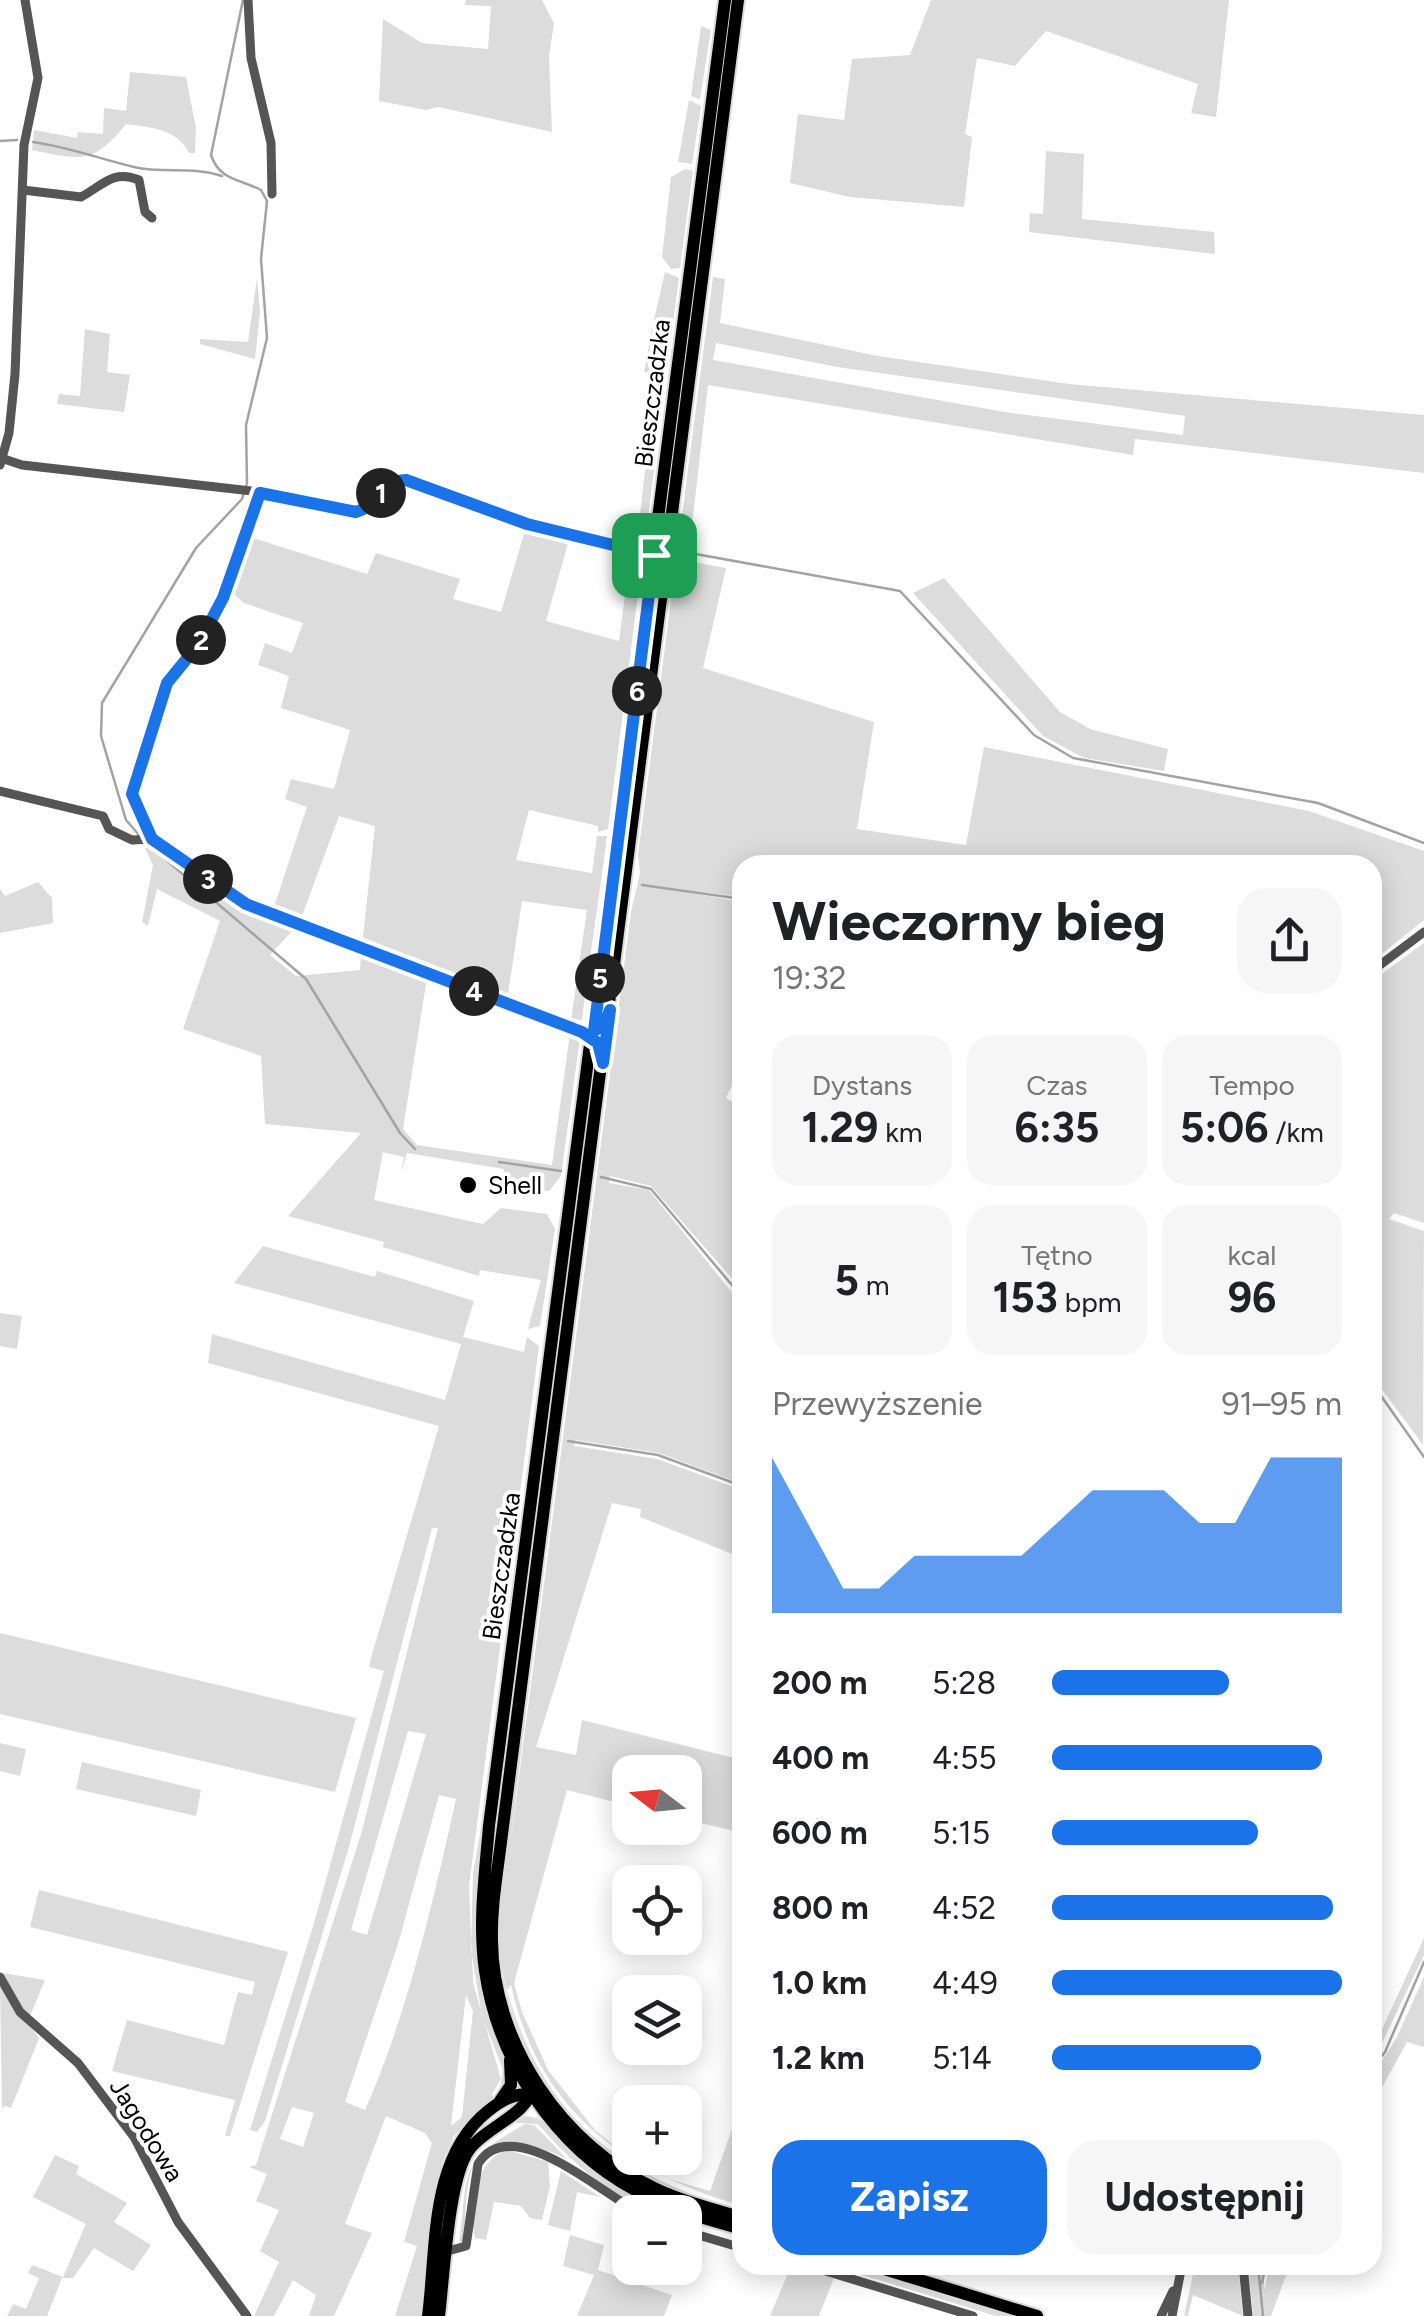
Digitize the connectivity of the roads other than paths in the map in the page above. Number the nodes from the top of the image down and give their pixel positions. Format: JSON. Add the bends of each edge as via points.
{"nodes":[{"id":1,"x":25,"y":0,"type":"edge"},
{"id":2,"x":248,"y":0,"type":"edge"},
{"id":3,"x":724,"y":0,"type":"edge"},
{"id":4,"x":738,"y":0,"type":"edge"},
{"id":5,"x":23,"y":190,"type":"junction"},
{"id":6,"x":272,"y":194,"type":"dead end"},
{"id":7,"x":152,"y":218,"type":"dead end"},
{"id":8,"x":2,"y":462,"type":"edge"},
{"id":9,"x":255,"y":492,"type":"junction"},
{"id":10,"x":654,"y":555,"type":"junction"},
{"id":11,"x":0,"y":791,"type":"edge"},
{"id":12,"x":151,"y":839,"type":"junction"},
{"id":13,"x":1424,"y":932,"type":"edge"},
{"id":14,"x":1382,"y":964,"type":"edge"},
{"id":15,"x":610,"y":1010,"type":"junction"},
{"id":16,"x":590,"y":1034,"type":"junction"},
{"id":17,"x":603,"y":1063,"type":"junction"},
{"id":18,"x":0,"y":1977,"type":"edge"},
{"id":19,"x":508,"y":2048,"type":"junction"},
{"id":20,"x":537,"y":2090,"type":"junction"},
{"id":21,"x":500,"y":2102,"type":"junction"},
{"id":22,"x":510,"y":2116,"type":"junction"},
{"id":23,"x":551,"y":2120,"type":"junction"},
{"id":24,"x":613,"y":2195,"type":"edge"},
{"id":25,"x":732,"y":2214,"type":"edge"},
{"id":26,"x":732,"y":2225,"type":"edge"},
{"id":27,"x":702,"y":2236,"type":"edge"},
{"id":28,"x":732,"y":2245,"type":"edge"},
{"id":29,"x":448,"y":2251,"type":"junction"},
{"id":30,"x":839,"y":2275,"type":"edge"},
{"id":31,"x":904,"y":2275,"type":"edge"},
{"id":32,"x":1179,"y":2275,"type":"edge"},
{"id":33,"x":1244,"y":2275,"type":"edge"},
{"id":34,"x":1176,"y":2284,"type":"junction"},
{"id":35,"x":247,"y":2316,"type":"edge"},
{"id":36,"x":428,"y":2316,"type":"edge"},
{"id":37,"x":439,"y":2316,"type":"edge"},
{"id":38,"x":973,"y":2316,"type":"edge"},
{"id":39,"x":1037,"y":2316,"type":"edge"},
{"id":40,"x":1161,"y":2316,"type":"edge"},
{"id":41,"x":1172,"y":2316,"type":"edge"},
{"id":42,"x":1248,"y":2316,"type":"edge"}],
"edges":[{"from":1,"to":5,"type":"street","via":[[38,78]]},
{"from":2,"to":6,"type":"street","via":[[251,58],[271,143]]},
{"from":3,"to":10,"type":"main road","name":"Bieszczadzka"},
{"from":4,"to":15,"type":"main road","name":"Bieszczadzka"},
{"from":5,"to":7,"type":"street","via":[[80,197],[117,175],[130,176],[139,180]]},
{"from":5,"to":8,"type":"street","via":[[16,356]]},
{"from":8,"to":9,"type":"street"},
{"from":9,"to":10,"type":"street","via":[[356,512],[392,482],[406,480],[527,524]]},
{"from":9,"to":12,"type":"street","via":[[223,598],[167,683],[146,744],[132,794]]},
{"from":10,"to":16,"type":"main road","name":"Bieszczadzka"},
{"from":11,"to":12,"type":"street","via":[[102,816],[110,830]]},
{"from":12,"to":16,"type":"street","via":[[246,904]]},
{"from":13,"to":14,"type":"street"},
{"from":15,"to":16,"type":"street","name":"Bieszczadzka","via":[[605,1024]]},
{"from":15,"to":17,"type":"main road","name":"Bieszczadzka"},
{"from":16,"to":17,"type":"street","name":"Bieszczadzka"},
{"from":16,"to":19,"type":"main road","name":"Bieszczadzka","via":[[489,1826],[485,1970]]},
{"from":17,"to":20,"type":"main road","name":"Bieszczadzka","via":[[493,1904],[495,1976]]},
{"from":18,"to":35,"type":"street","name":"Jagodowa","via":[[20,2012],[101,2093],[140,2147],[178,2222]]},
{"from":19,"to":20,"type":"main road","name":"Bieszczadzka"},
{"from":19,"to":21,"type":"main road","via":[[511,2085]]},
{"from":20,"to":21,"type":"main road"},
{"from":20,"to":22,"type":"main road"},
{"from":20,"to":23,"type":"main road"},
{"from":20,"to":25,"type":"main road","via":[[581,2136],[637,2178]]},
{"from":21,"to":36,"type":"main road","via":[[469,2127],[450,2158]]},
{"from":22,"to":23,"type":"main road","via":[[528,2112]]},
{"from":22,"to":29,"type":"main road","via":[[481,2136],[463,2160]]},
{"from":23,"to":26,"type":"main road","via":[[636,2191]]},
{"from":24,"to":29,"type":"street","via":[[557,2159],[500,2146],[478,2164],[466,2246]]},
{"from":27,"to":28,"type":"street"},
{"from":29,"to":37,"type":"main road"},
{"from":30,"to":38,"type":"street"},
{"from":31,"to":39,"type":"main road"},
{"from":32,"to":34,"type":"street"},
{"from":33,"to":42,"type":"street"},
{"from":34,"to":40,"type":"street"},
{"from":34,"to":41,"type":"street"}]}
